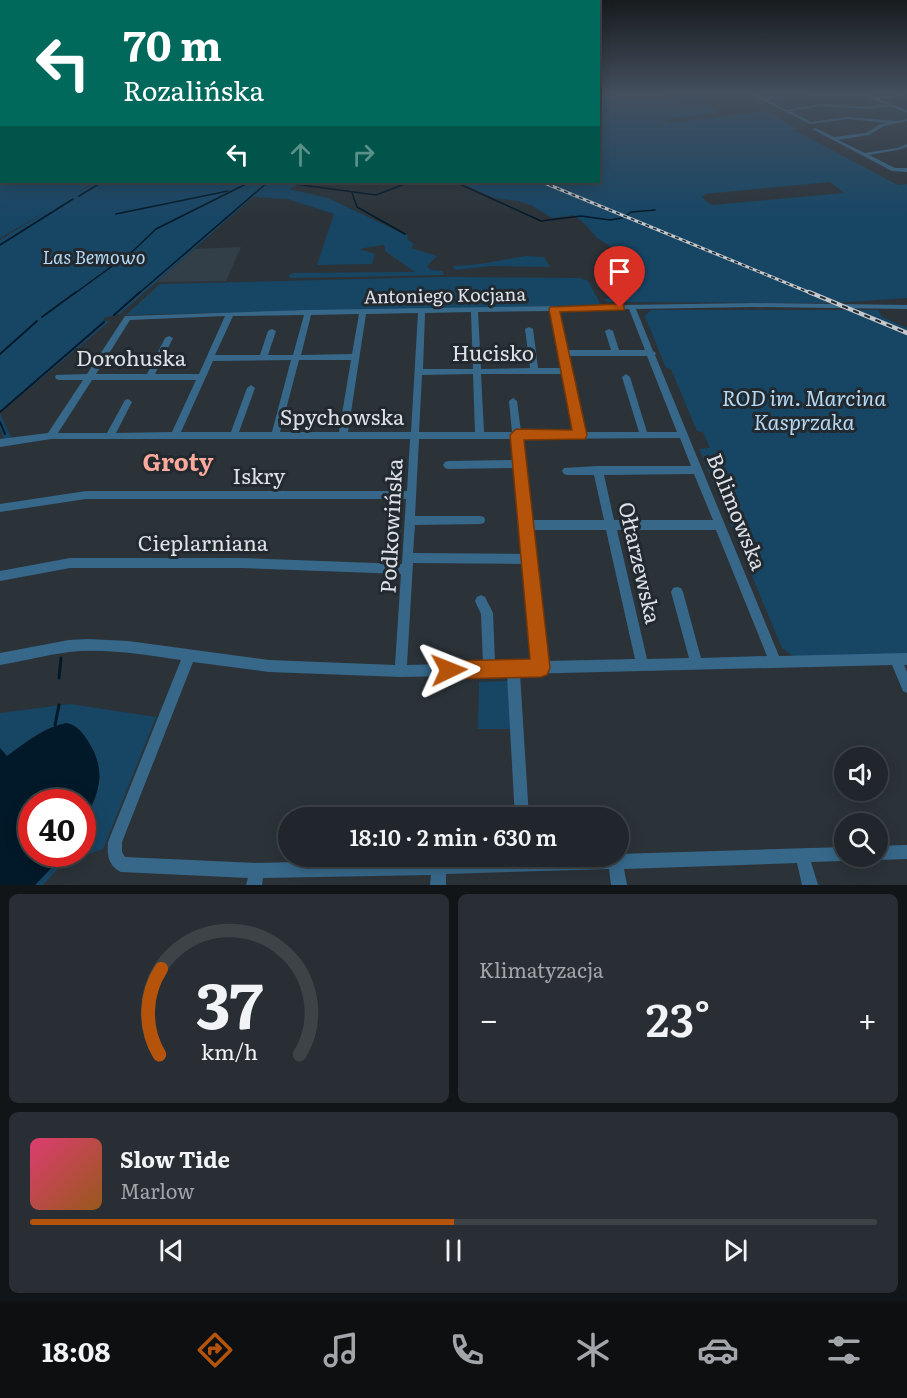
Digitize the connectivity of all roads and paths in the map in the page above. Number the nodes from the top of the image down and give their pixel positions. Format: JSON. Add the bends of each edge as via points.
{"nodes":[{"id":1,"x":826,"y":135,"type":"edge"},
{"id":2,"x":858,"y":135,"type":"edge"},
{"id":3,"x":833,"y":139,"type":"junction"},
{"id":4,"x":907,"y":145,"type":"edge"},
{"id":5,"x":864,"y":155,"type":"junction"},
{"id":6,"x":904,"y":171,"type":"edge"},
{"id":7,"x":634,"y":307,"type":"junction"},
{"id":8,"x":907,"y":307,"type":"edge"},
{"id":9,"x":554,"y":309,"type":"junction"},
{"id":10,"x":474,"y":310,"type":"junction"},
{"id":11,"x":422,"y":311,"type":"junction"},
{"id":12,"x":308,"y":312,"type":"junction"},
{"id":13,"x":363,"y":312,"type":"junction"},
{"id":14,"x":230,"y":314,"type":"junction"},
{"id":15,"x":529,"y":329,"type":"dead end"},
{"id":16,"x":272,"y":331,"type":"dead end"},
{"id":17,"x":609,"y":331,"type":"dead end"},
{"id":18,"x":169,"y":338,"type":"dead end"},
{"id":19,"x":564,"y":353,"type":"junction"},
{"id":20,"x":616,"y":353,"type":"junction"},
{"id":21,"x":652,"y":353,"type":"junction"},
{"id":22,"x":263,"y":357,"type":"junction"},
{"id":23,"x":296,"y":357,"type":"junction"},
{"id":24,"x":355,"y":357,"type":"junction"},
{"id":25,"x":212,"y":358,"type":"junction"},
{"id":26,"x":567,"y":371,"type":"junction"},
{"id":27,"x":419,"y":372,"type":"junction"},
{"id":28,"x":477,"y":372,"type":"junction"},
{"id":29,"x":534,"y":372,"type":"junction"},
{"id":30,"x":59,"y":377,"type":"dead end"},
{"id":31,"x":89,"y":377,"type":"junction"},
{"id":32,"x":150,"y":377,"type":"junction"},
{"id":33,"x":202,"y":377,"type":"junction"},
{"id":34,"x":626,"y":377,"type":"dead end"},
{"id":35,"x":250,"y":388,"type":"dead end"},
{"id":36,"x":513,"y":401,"type":"dead end"},
{"id":37,"x":128,"y":402,"type":"dead end"},
{"id":38,"x":175,"y":435,"type":"junction"},
{"id":39,"x":234,"y":435,"type":"junction"},
{"id":40,"x":480,"y":435,"type":"junction"},
{"id":41,"x":516,"y":435,"type":"junction"},
{"id":42,"x":580,"y":435,"type":"junction"},
{"id":43,"x":644,"y":435,"type":"junction"},
{"id":44,"x":684,"y":435,"type":"junction"},
{"id":45,"x":51,"y":436,"type":"junction"},
{"id":46,"x":110,"y":436,"type":"junction"},
{"id":47,"x":275,"y":436,"type":"junction"},
{"id":48,"x":343,"y":436,"type":"junction"},
{"id":49,"x":415,"y":436,"type":"junction"},
{"id":50,"x":0,"y":443,"type":"edge"},
{"id":51,"x":519,"y":464,"type":"junction"},
{"id":52,"x":448,"y":465,"type":"dead end"},
{"id":53,"x":598,"y":470,"type":"junction"},
{"id":54,"x":698,"y":470,"type":"junction"},
{"id":55,"x":567,"y":471,"type":"dead end"},
{"id":56,"x":412,"y":495,"type":"junction"},
{"id":57,"x":0,"y":508,"type":"edge"},
{"id":58,"x":410,"y":520,"type":"junction"},
{"id":59,"x":480,"y":520,"type":"dead end"},
{"id":60,"x":526,"y":525,"type":"junction"},
{"id":61,"x":719,"y":525,"type":"junction"},
{"id":62,"x":611,"y":526,"type":"junction"},
{"id":63,"x":530,"y":559,"type":"junction"},
{"id":64,"x":407,"y":563,"type":"junction"},
{"id":65,"x":0,"y":576,"type":"edge"},
{"id":66,"x":677,"y":592,"type":"dead end"},
{"id":67,"x":481,"y":601,"type":"dead end"},
{"id":68,"x":189,"y":656,"type":"junction"},
{"id":69,"x":0,"y":659,"type":"edge"},
{"id":70,"x":901,"y":659,"type":"edge"},
{"id":71,"x":774,"y":662,"type":"junction"},
{"id":72,"x":697,"y":664,"type":"junction"},
{"id":73,"x":642,"y":665,"type":"junction"},
{"id":74,"x":513,"y":668,"type":"junction"},
{"id":75,"x":541,"y":668,"type":"junction"},
{"id":76,"x":489,"y":669,"type":"junction"},
{"id":77,"x":401,"y":671,"type":"junction"},
{"id":78,"x":907,"y":687,"type":"edge"},
{"id":79,"x":521,"y":807,"type":"edge"},
{"id":80,"x":907,"y":852,"type":"edge"},
{"id":81,"x":888,"y":853,"type":"edge"},
{"id":82,"x":834,"y":854,"type":"edge"},
{"id":83,"x":802,"y":855,"type":"junction"},
{"id":84,"x":629,"y":862,"type":"edge"},
{"id":85,"x":439,"y":867,"type":"joint"},
{"id":86,"x":617,"y":867,"type":"edge"},
{"id":87,"x":256,"y":878,"type":"edge"},
{"id":88,"x":438,"y":885,"type":"edge"},
{"id":89,"x":619,"y":885,"type":"edge"},
{"id":90,"x":810,"y":885,"type":"edge"}],
"edges":[{"from":1,"to":3,"type":"street"},
{"from":2,"to":3,"type":"street"},
{"from":3,"to":5,"type":"street"},
{"from":4,"to":5,"type":"street"},
{"from":5,"to":6,"type":"street"},
{"from":7,"to":8,"type":"street","name":"Antoniego Kocjana"},
{"from":7,"to":9,"type":"street","name":"Antoniego Kocjana"},
{"from":7,"to":21,"type":"street","name":"Bolimowska"},
{"from":9,"to":10,"type":"street","name":"Antoniego Kocjana"},
{"from":9,"to":19,"type":"street"},
{"from":10,"to":11,"type":"street","name":"Antoniego Kocjana"},
{"from":10,"to":28,"type":"street"},
{"from":11,"to":13,"type":"street","name":"Antoniego Kocjana"},
{"from":11,"to":27,"type":"street","name":"Podkowińska"},
{"from":12,"to":13,"type":"street","name":"Antoniego Kocjana"},
{"from":12,"to":14,"type":"street","name":"Antoniego Kocjana"},
{"from":12,"to":23,"type":"street"},
{"from":13,"to":24,"type":"street"},
{"from":14,"to":25,"type":"street"},
{"from":14,"to":31,"type":"street","name":"Antoniego Kocjana","via":[[128,318]]},
{"from":15,"to":29,"type":"street"},
{"from":16,"to":22,"type":"street"},
{"from":17,"to":20,"type":"street"},
{"from":18,"to":32,"type":"street"},
{"from":19,"to":20,"type":"street"},
{"from":19,"to":26,"type":"street"},
{"from":20,"to":21,"type":"street"},
{"from":21,"to":44,"type":"street","name":"Bolimowska"},
{"from":22,"to":23,"type":"street"},
{"from":22,"to":25,"type":"street"},
{"from":23,"to":24,"type":"street"},
{"from":23,"to":47,"type":"street"},
{"from":24,"to":48,"type":"street"},
{"from":25,"to":33,"type":"street"},
{"from":26,"to":29,"type":"street","name":"Hucisko"},
{"from":26,"to":42,"type":"street"},
{"from":27,"to":28,"type":"street","name":"Hucisko"},
{"from":27,"to":49,"type":"street","name":"Podkowińska"},
{"from":28,"to":29,"type":"street","name":"Hucisko"},
{"from":28,"to":40,"type":"street"},
{"from":30,"to":31,"type":"street","name":"Dorohuska"},
{"from":31,"to":32,"type":"street","name":"Dorohuska"},
{"from":31,"to":45,"type":"street"},
{"from":32,"to":33,"type":"street","name":"Dorohuska"},
{"from":33,"to":38,"type":"street"},
{"from":34,"to":43,"type":"street"},
{"from":35,"to":39,"type":"street"},
{"from":36,"to":41,"type":"street"},
{"from":37,"to":46,"type":"street"},
{"from":38,"to":39,"type":"street","name":"Spychowska"},
{"from":38,"to":46,"type":"street","name":"Spychowska"},
{"from":39,"to":47,"type":"street","name":"Spychowska"},
{"from":40,"to":41,"type":"street","name":"Spychowska"},
{"from":40,"to":49,"type":"street","name":"Spychowska"},
{"from":41,"to":42,"type":"street","name":"Spychowska"},
{"from":41,"to":51,"type":"street"},
{"from":42,"to":43,"type":"street","name":"Spychowska"},
{"from":43,"to":44,"type":"street","name":"Spychowska"},
{"from":44,"to":54,"type":"street","name":"Bolimowska"},
{"from":45,"to":46,"type":"street","name":"Spychowska"},
{"from":45,"to":50,"type":"street","name":"Spychowska"},
{"from":47,"to":48,"type":"street","name":"Spychowska"},
{"from":48,"to":49,"type":"street","name":"Spychowska"},
{"from":49,"to":56,"type":"street","name":"Podkowińska"},
{"from":51,"to":52,"type":"street"},
{"from":51,"to":60,"type":"street"},
{"from":53,"to":54,"type":"street"},
{"from":53,"to":55,"type":"street"},
{"from":53,"to":62,"type":"street","name":"Ołtarzewska"},
{"from":54,"to":61,"type":"street","name":"Bolimowska"},
{"from":56,"to":57,"type":"street","name":"Iskry","via":[[86,495]]},
{"from":56,"to":58,"type":"street","name":"Podkowińska"},
{"from":58,"to":59,"type":"street"},
{"from":58,"to":64,"type":"street","name":"Podkowińska"},
{"from":60,"to":62,"type":"street"},
{"from":60,"to":63,"type":"street"},
{"from":61,"to":62,"type":"street"},
{"from":61,"to":71,"type":"street","name":"Bolimowska"},
{"from":62,"to":73,"type":"street","name":"Ołtarzewska"},
{"from":63,"to":64,"type":"street","name":"Cieplarniana"},
{"from":63,"to":75,"type":"street"},
{"from":64,"to":65,"type":"street","name":"Cieplarniana","via":[[99,562],[70,563]]},
{"from":64,"to":77,"type":"street","name":"Podkowińska"},
{"from":66,"to":72,"type":"street"},
{"from":67,"to":76,"type":"street","via":[[487,613]]},
{"from":68,"to":69,"type":"street","via":[[88,645]]},
{"from":68,"to":77,"type":"street","via":[[269,666]]},
{"from":68,"to":87,"type":"street","via":[[115,842],[114,854],[121,864]]},
{"from":70,"to":71,"type":"street"},
{"from":70,"to":78,"type":"street"},
{"from":71,"to":72,"type":"street"},
{"from":72,"to":73,"type":"street"},
{"from":73,"to":75,"type":"street"},
{"from":74,"to":75,"type":"street"},
{"from":74,"to":76,"type":"street"},
{"from":74,"to":79,"type":"street"},
{"from":76,"to":77,"type":"street"},
{"from":80,"to":81,"type":"street"},
{"from":82,"to":83,"type":"street"},
{"from":83,"to":84,"type":"street"},
{"from":83,"to":90,"type":"street"},
{"from":85,"to":87,"type":"street"},
{"from":85,"to":88,"type":"street"},
{"from":86,"to":89,"type":"street"}]}
